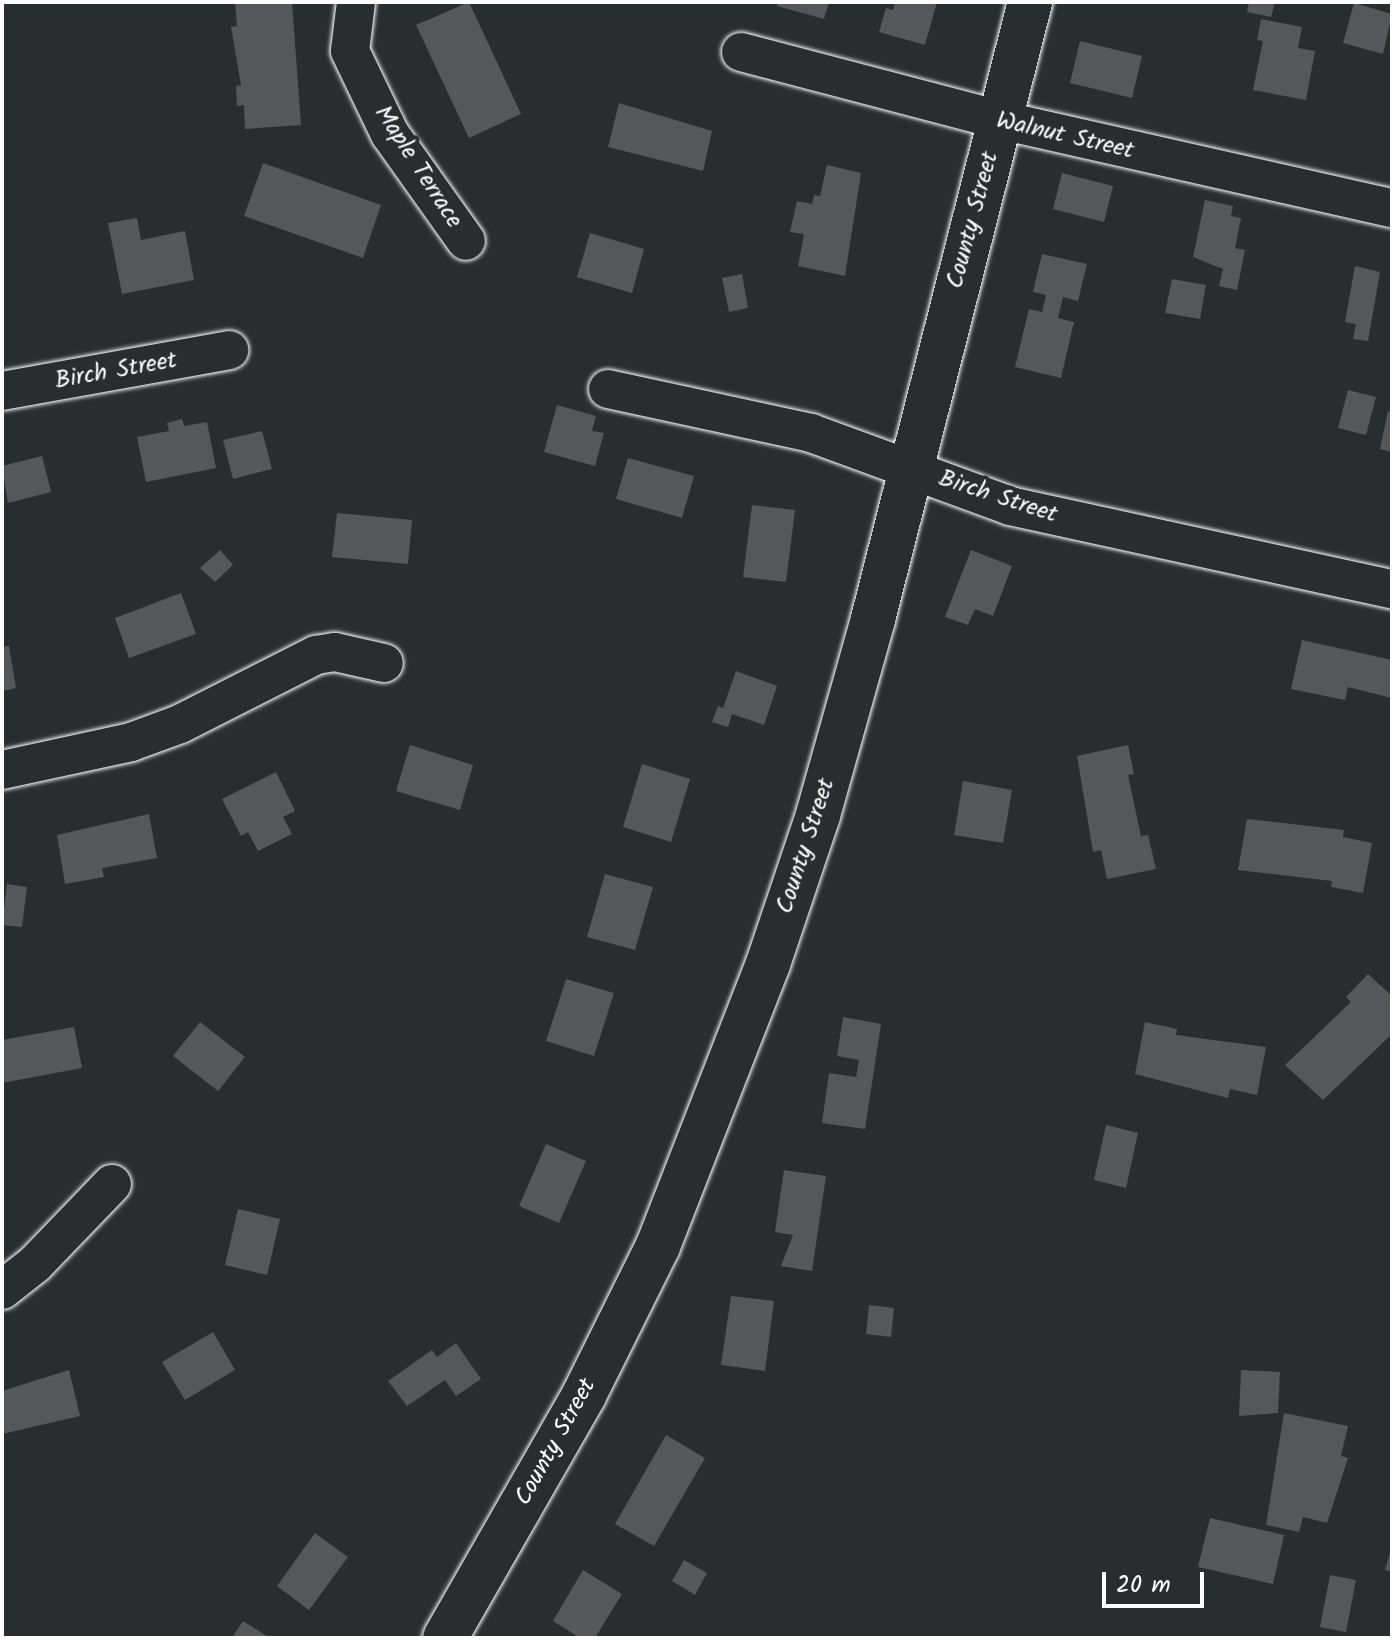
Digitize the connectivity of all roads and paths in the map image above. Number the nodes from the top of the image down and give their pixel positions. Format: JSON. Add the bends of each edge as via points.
{"nodes":[{"id":1,"x":356,"y":2,"type":"edge"},
{"id":2,"x":1030,"y":2,"type":"edge"},
{"id":3,"x":741,"y":52,"type":"dead end"},
{"id":4,"x":1000,"y":120,"type":"junction"},
{"id":5,"x":1392,"y":208,"type":"edge"},
{"id":6,"x":466,"y":241,"type":"dead end"},
{"id":7,"x":229,"y":350,"type":"dead end"},
{"id":8,"x":608,"y":389,"type":"dead end"},
{"id":9,"x":2,"y":391,"type":"edge"},
{"id":10,"x":910,"y":467,"type":"junction"},
{"id":11,"x":1392,"y":589,"type":"edge"},
{"id":12,"x":384,"y":663,"type":"dead end"},
{"id":13,"x":2,"y":770,"type":"edge"},
{"id":14,"x":112,"y":1184,"type":"dead end"},
{"id":15,"x":2,"y":1290,"type":"edge"},
{"id":16,"x":445,"y":1638,"type":"edge"}],
"edges":[{"from":1,"to":6,"type":"street","name":"Maple Terrace","via":[[350,51],[390,134]]},
{"from":2,"to":4,"type":"main road","name":"County Street"},
{"from":3,"to":4,"type":"street","name":"Walnut Street"},
{"from":4,"to":5,"type":"street","name":"Walnut Street"},
{"from":4,"to":10,"type":"main road","name":"County Street"},
{"from":7,"to":9,"type":"street","name":"Birch Street"},
{"from":8,"to":10,"type":"street","name":"Birch Street","via":[[811,433]]},
{"from":10,"to":11,"type":"street","name":"Birch Street","via":[[1010,506]]},
{"from":10,"to":16,"type":"main road","name":"County Street","via":[[818,815],[719,1098],[658,1246],[584,1395]]},
{"from":12,"to":13,"type":"street","via":[[335,652],[316,655],[180,724],[119,745]]},
{"from":14,"to":15,"type":"street","via":[[35,1264]]}]}
